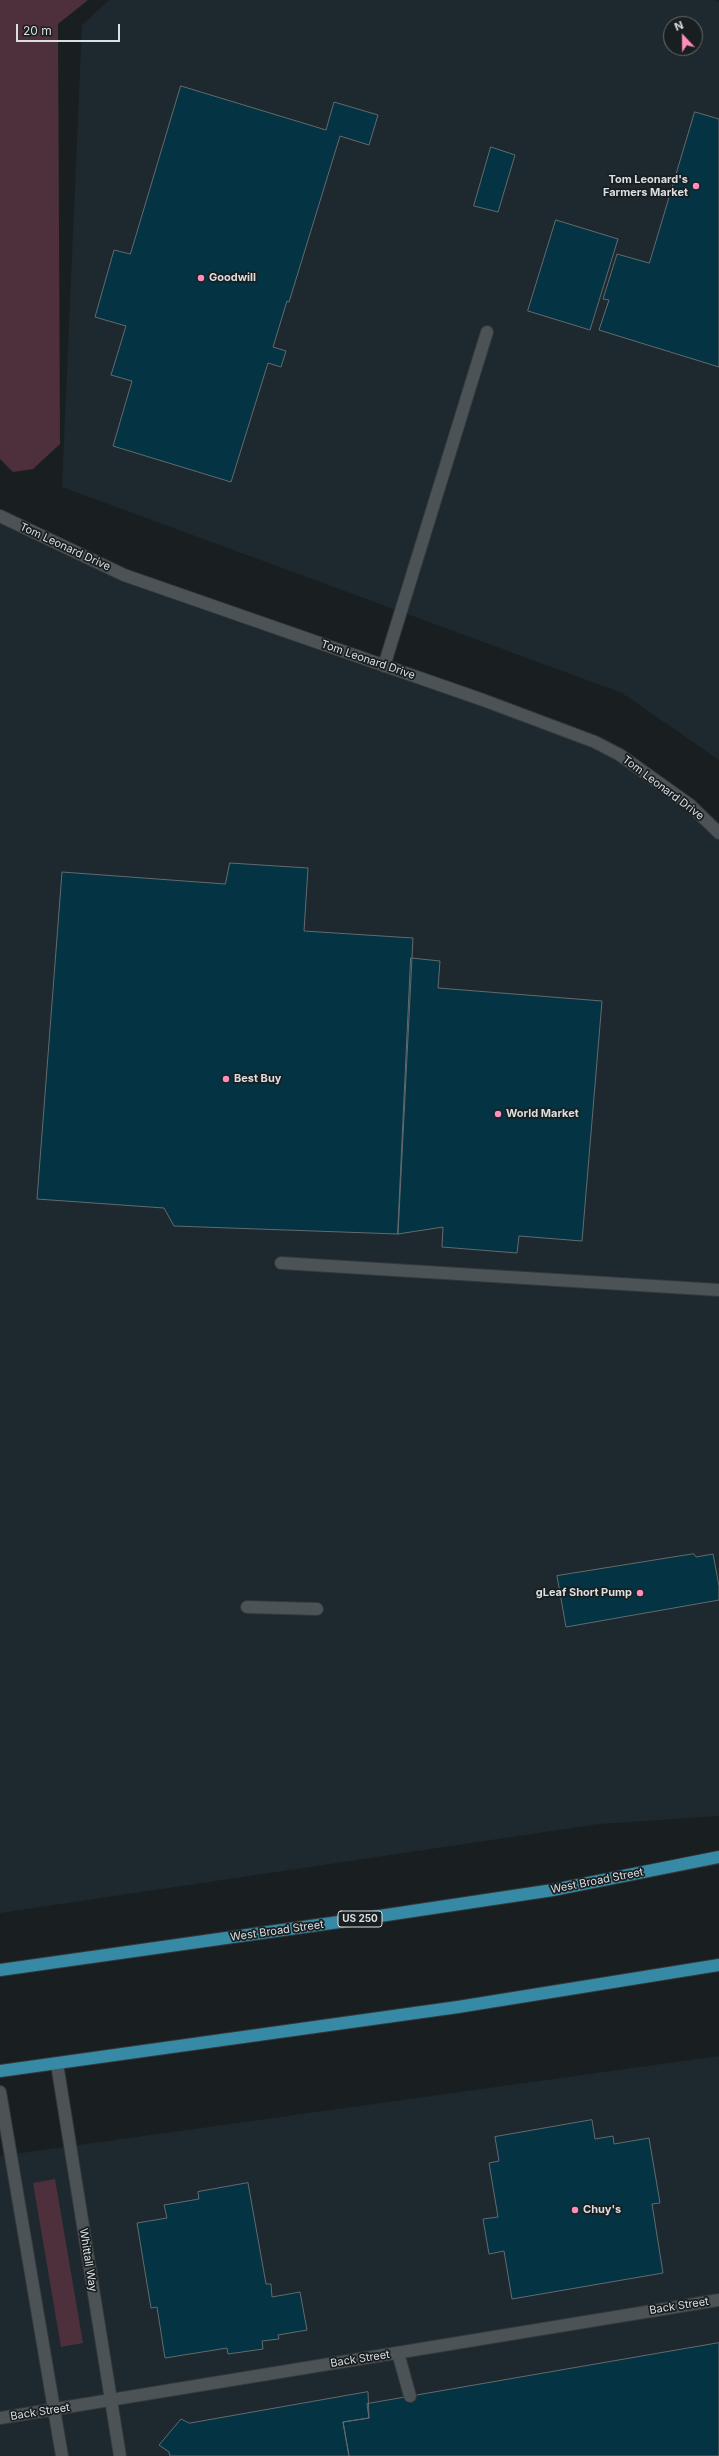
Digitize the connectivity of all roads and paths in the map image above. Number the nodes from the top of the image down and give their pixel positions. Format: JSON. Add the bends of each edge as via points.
{"nodes":[{"id":1,"x":487,"y":332,"type":"dead end"},
{"id":2,"x":0,"y":516,"type":"edge"},
{"id":3,"x":384,"y":666,"type":"junction"},
{"id":4,"x":719,"y":833,"type":"edge"},
{"id":5,"x":281,"y":1263,"type":"dead end"},
{"id":6,"x":719,"y":1290,"type":"edge"},
{"id":7,"x":247,"y":1607,"type":"dead end"},
{"id":8,"x":317,"y":1608,"type":"dead end"},
{"id":9,"x":719,"y":1857,"type":"edge"},
{"id":10,"x":719,"y":1965,"type":"edge"},
{"id":11,"x":0,"y":1970,"type":"edge"},
{"id":12,"x":57,"y":2064,"type":"junction"},
{"id":13,"x":0,"y":2071,"type":"edge"},
{"id":14,"x":0,"y":2092,"type":"edge"},
{"id":15,"x":719,"y":2300,"type":"edge"},
{"id":16,"x":398,"y":2353,"type":"junction"},
{"id":17,"x":410,"y":2396,"type":"dead end"},
{"id":18,"x":110,"y":2400,"type":"junction"},
{"id":19,"x":54,"y":2409,"type":"junction"},
{"id":20,"x":0,"y":2418,"type":"edge"},
{"id":21,"x":62,"y":2456,"type":"edge"},
{"id":22,"x":120,"y":2456,"type":"edge"}],
"edges":[{"from":1,"to":3,"type":"street"},
{"from":2,"to":3,"type":"street","name":"Tom Leonard Drive","via":[[124,575]]},
{"from":3,"to":4,"type":"street","name":"Tom Leonard Drive","via":[[595,742],[620,755],[690,805]]},
{"from":5,"to":6,"type":"street"},
{"from":7,"to":8,"type":"street"},
{"from":9,"to":11,"type":"main road","name":"West Broad Street","number":"US 250","via":[[537,1892]]},
{"from":10,"to":12,"type":"main road","via":[[450,2008]]},
{"from":12,"to":13,"type":"main road"},
{"from":12,"to":18,"type":"street","name":"Whittall Way"},
{"from":14,"to":19,"type":"street"},
{"from":15,"to":16,"type":"street","name":"Back Street"},
{"from":16,"to":17,"type":"street"},
{"from":16,"to":18,"type":"street","name":"Back Street"},
{"from":18,"to":19,"type":"street","name":"Back Street"},
{"from":18,"to":22,"type":"street","name":"Whittall Way"},
{"from":19,"to":20,"type":"street","name":"Back Street"},
{"from":19,"to":21,"type":"street"}]}
